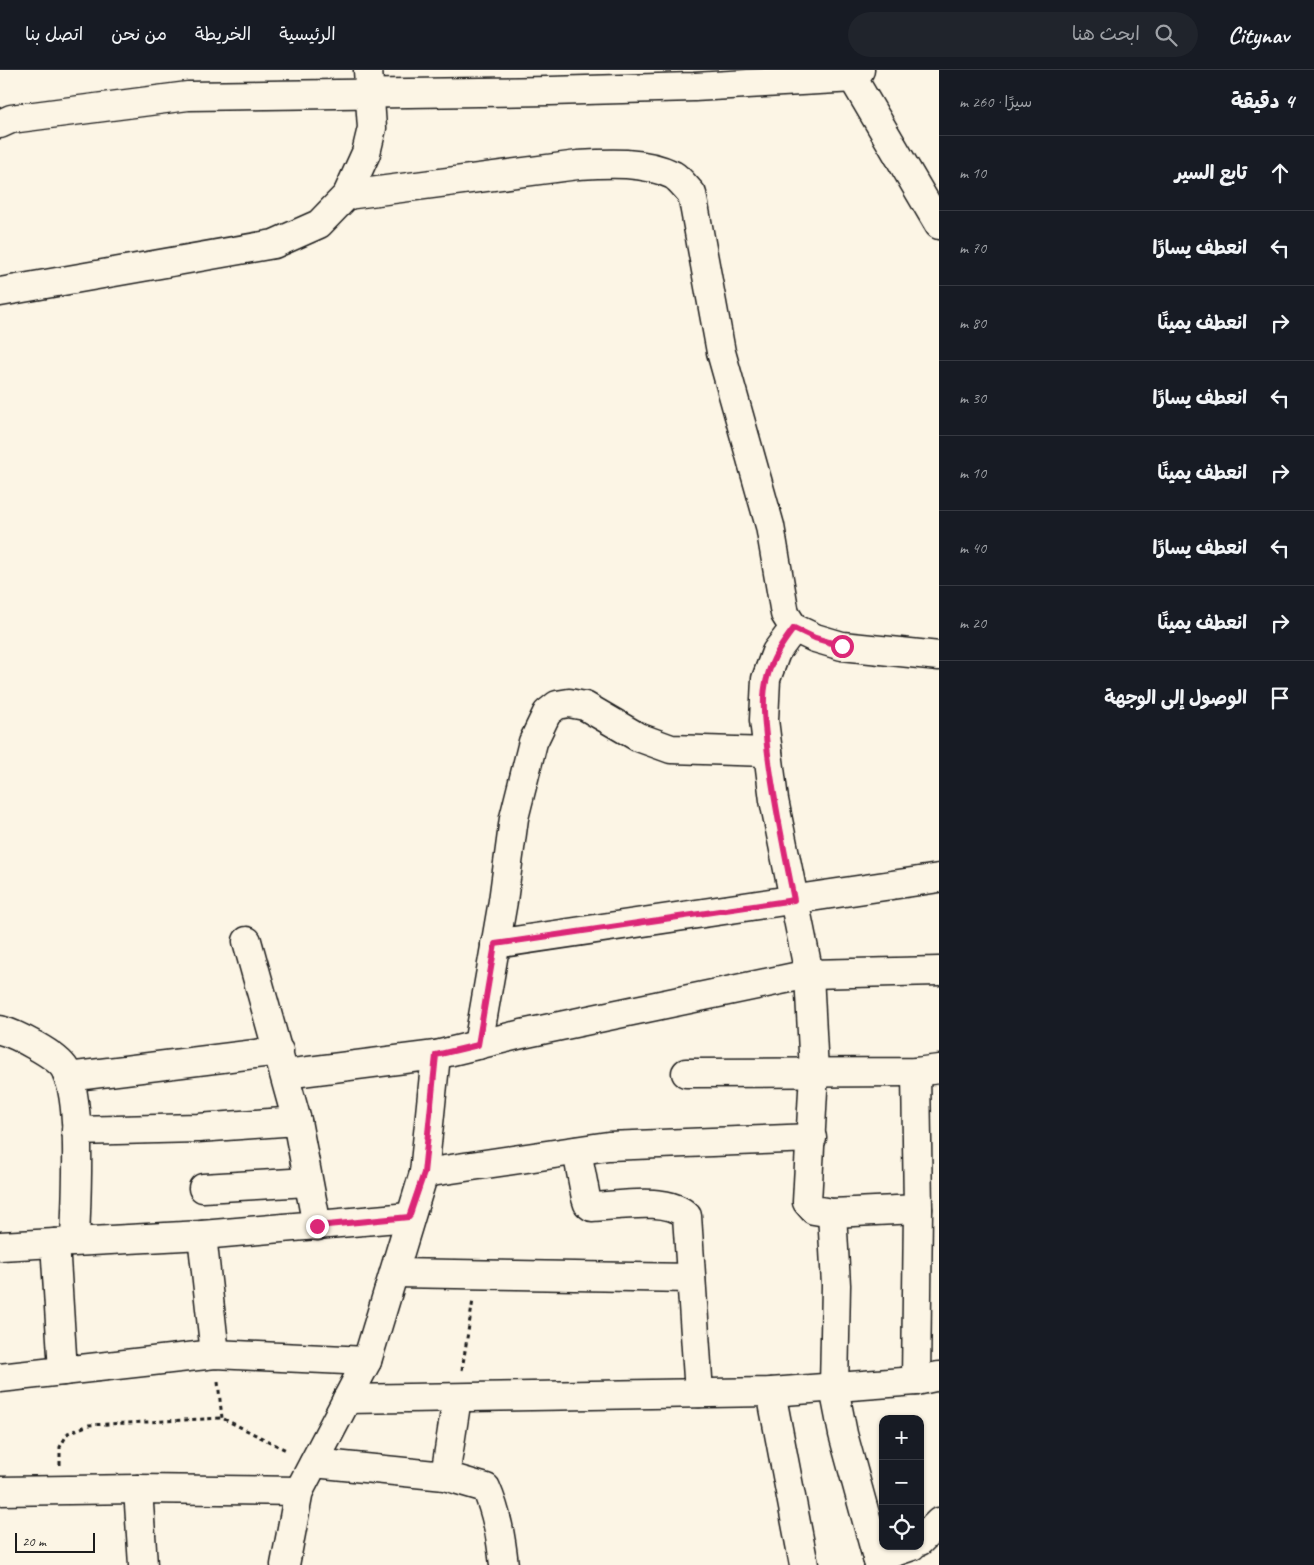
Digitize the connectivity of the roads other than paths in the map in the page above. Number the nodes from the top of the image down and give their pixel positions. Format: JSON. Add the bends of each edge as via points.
{"nodes":[{"id":1,"x":858,"y":74,"type":"edge"},
{"id":2,"x":368,"y":82,"type":"edge"},
{"id":3,"x":0,"y":124,"type":"edge"},
{"id":4,"x":347,"y":195,"type":"junction"},
{"id":5,"x":939,"y":225,"type":"edge"},
{"id":6,"x":0,"y":292,"type":"edge"},
{"id":7,"x":794,"y":628,"type":"junction"},
{"id":8,"x":939,"y":656,"type":"edge"},
{"id":9,"x":768,"y":752,"type":"junction"},
{"id":10,"x":939,"y":878,"type":"edge"},
{"id":11,"x":794,"y":900,"type":"junction"},
{"id":12,"x":247,"y":941,"type":"dead end"},
{"id":13,"x":495,"y":944,"type":"junction"},
{"id":14,"x":939,"y":971,"type":"edge"},
{"id":15,"x":809,"y":974,"type":"junction"},
{"id":16,"x":0,"y":1030,"type":"edge"},
{"id":17,"x":478,"y":1045,"type":"junction"},
{"id":18,"x":436,"y":1055,"type":"junction"},
{"id":19,"x":282,"y":1062,"type":"junction"},
{"id":20,"x":927,"y":1070,"type":"edge"},
{"id":21,"x":814,"y":1072,"type":"junction"},
{"id":22,"x":686,"y":1073,"type":"dead end"},
{"id":23,"x":68,"y":1077,"type":"junction"},
{"id":24,"x":297,"y":1121,"type":"junction"},
{"id":25,"x":76,"y":1131,"type":"junction"},
{"id":26,"x":812,"y":1138,"type":"junction"},
{"id":27,"x":577,"y":1151,"type":"junction"},
{"id":28,"x":424,"y":1173,"type":"junction"},
{"id":29,"x":308,"y":1182,"type":"junction"},
{"id":30,"x":203,"y":1188,"type":"dead end"},
{"id":31,"x":918,"y":1209,"type":"junction"},
{"id":32,"x":832,"y":1213,"type":"junction"},
{"id":33,"x":409,"y":1217,"type":"junction"},
{"id":34,"x":317,"y":1226,"type":"junction"},
{"id":35,"x":202,"y":1236,"type":"junction"},
{"id":36,"x":65,"y":1242,"type":"junction"},
{"id":37,"x":0,"y":1246,"type":"edge"},
{"id":38,"x":394,"y":1273,"type":"junction"},
{"id":39,"x":691,"y":1278,"type":"junction"},
{"id":40,"x":215,"y":1354,"type":"junction"},
{"id":41,"x":367,"y":1361,"type":"junction"},
{"id":42,"x":63,"y":1371,"type":"junction"},
{"id":43,"x":0,"y":1378,"type":"edge"},
{"id":44,"x":927,"y":1378,"type":"edge"},
{"id":45,"x":834,"y":1388,"type":"junction"},
{"id":46,"x":771,"y":1392,"type":"junction"},
{"id":47,"x":699,"y":1393,"type":"junction"},
{"id":48,"x":457,"y":1398,"type":"junction"},
{"id":49,"x":347,"y":1399,"type":"junction"},
{"id":50,"x":314,"y":1463,"type":"junction"},
{"id":51,"x":445,"y":1476,"type":"junction"},
{"id":52,"x":138,"y":1489,"type":"junction"},
{"id":53,"x":299,"y":1491,"type":"junction"},
{"id":54,"x":0,"y":1492,"type":"edge"},
{"id":55,"x":939,"y":1522,"type":"edge"},
{"id":56,"x":939,"y":1535,"type":"edge"},
{"id":57,"x":924,"y":1538,"type":"edge"},
{"id":58,"x":924,"y":1541,"type":"edge"},
{"id":59,"x":904,"y":1550,"type":"edge"},
{"id":60,"x":878,"y":1562,"type":"edge"},
{"id":61,"x":143,"y":1565,"type":"edge"},
{"id":62,"x":284,"y":1565,"type":"edge"},
{"id":63,"x":504,"y":1565,"type":"edge"},
{"id":64,"x":804,"y":1565,"type":"edge"}],
"edges":[{"from":1,"to":2,"type":"street","via":[[694,87]]},
{"from":1,"to":5,"type":"street","via":[[858,87]]},
{"from":2,"to":3,"type":"street","via":[[188,96],[11,119]]},
{"from":2,"to":4,"type":"street","via":[[372,128],[366,153]]},
{"from":4,"to":6,"type":"street","via":[[319,224],[274,244]]},
{"from":4,"to":7,"type":"street","via":[[604,164],[647,167],[674,176],[692,194],[721,352],[770,526],[783,608]]},
{"from":7,"to":8,"type":"street","via":[[842,646]]},
{"from":7,"to":9,"type":"street","via":[[776,652],[766,679],[764,720]]},
{"from":9,"to":11,"type":"street"},
{"from":9,"to":13,"type":"street","via":[[671,749],[638,737],[584,706],[557,705],[547,713],[533,742],[514,818]]},
{"from":10,"to":11,"type":"street"},
{"from":11,"to":13,"type":"street"},
{"from":11,"to":15,"type":"street"},
{"from":12,"to":19,"type":"street"},
{"from":13,"to":17,"type":"street"},
{"from":14,"to":15,"type":"street"},
{"from":15,"to":17,"type":"street"},
{"from":15,"to":21,"type":"street"},
{"from":16,"to":23,"type":"street","via":[[40,1048],[65,1068]]},
{"from":17,"to":18,"type":"street"},
{"from":18,"to":19,"type":"street"},
{"from":18,"to":28,"type":"street"},
{"from":19,"to":23,"type":"street"},
{"from":19,"to":24,"type":"street"},
{"from":20,"to":21,"type":"street"},
{"from":20,"to":31,"type":"street"},
{"from":21,"to":22,"type":"street"},
{"from":21,"to":26,"type":"street"},
{"from":23,"to":25,"type":"street","via":[[73,1087]]},
{"from":24,"to":25,"type":"street","via":[[198,1128]]},
{"from":24,"to":29,"type":"street"},
{"from":25,"to":36,"type":"street"},
{"from":26,"to":27,"type":"street","via":[[608,1146]]},
{"from":26,"to":32,"type":"street","via":[[807,1202],[814,1210]]},
{"from":27,"to":28,"type":"street"},
{"from":27,"to":39,"type":"street","via":[[586,1198],[592,1207],[673,1206],[688,1216]]},
{"from":28,"to":33,"type":"street"},
{"from":29,"to":30,"type":"street"},
{"from":29,"to":34,"type":"street"},
{"from":31,"to":32,"type":"street"},
{"from":31,"to":44,"type":"street"},
{"from":32,"to":45,"type":"street","via":[[836,1285]]},
{"from":33,"to":34,"type":"street"},
{"from":33,"to":38,"type":"street"},
{"from":34,"to":35,"type":"street"},
{"from":35,"to":36,"type":"street"},
{"from":35,"to":40,"type":"street"},
{"from":36,"to":37,"type":"street"},
{"from":36,"to":42,"type":"street"},
{"from":38,"to":39,"type":"street"},
{"from":38,"to":41,"type":"street"},
{"from":39,"to":47,"type":"street"},
{"from":40,"to":41,"type":"street"},
{"from":40,"to":42,"type":"street"},
{"from":41,"to":49,"type":"street"},
{"from":42,"to":43,"type":"street"},
{"from":44,"to":45,"type":"street"},
{"from":45,"to":46,"type":"street"},
{"from":45,"to":60,"type":"street","via":[[843,1434]]},
{"from":46,"to":47,"type":"street"},
{"from":46,"to":64,"type":"street"},
{"from":47,"to":48,"type":"street"},
{"from":48,"to":49,"type":"street"},
{"from":48,"to":51,"type":"street"},
{"from":49,"to":50,"type":"street"},
{"from":50,"to":51,"type":"street"},
{"from":50,"to":53,"type":"street"},
{"from":51,"to":63,"type":"street","via":[[486,1488],[494,1506]]},
{"from":52,"to":53,"type":"street"},
{"from":52,"to":54,"type":"street"},
{"from":52,"to":61,"type":"street"},
{"from":53,"to":62,"type":"street"},
{"from":55,"to":57,"type":"street"},
{"from":56,"to":58,"type":"street"},
{"from":59,"to":60,"type":"street"}]}
